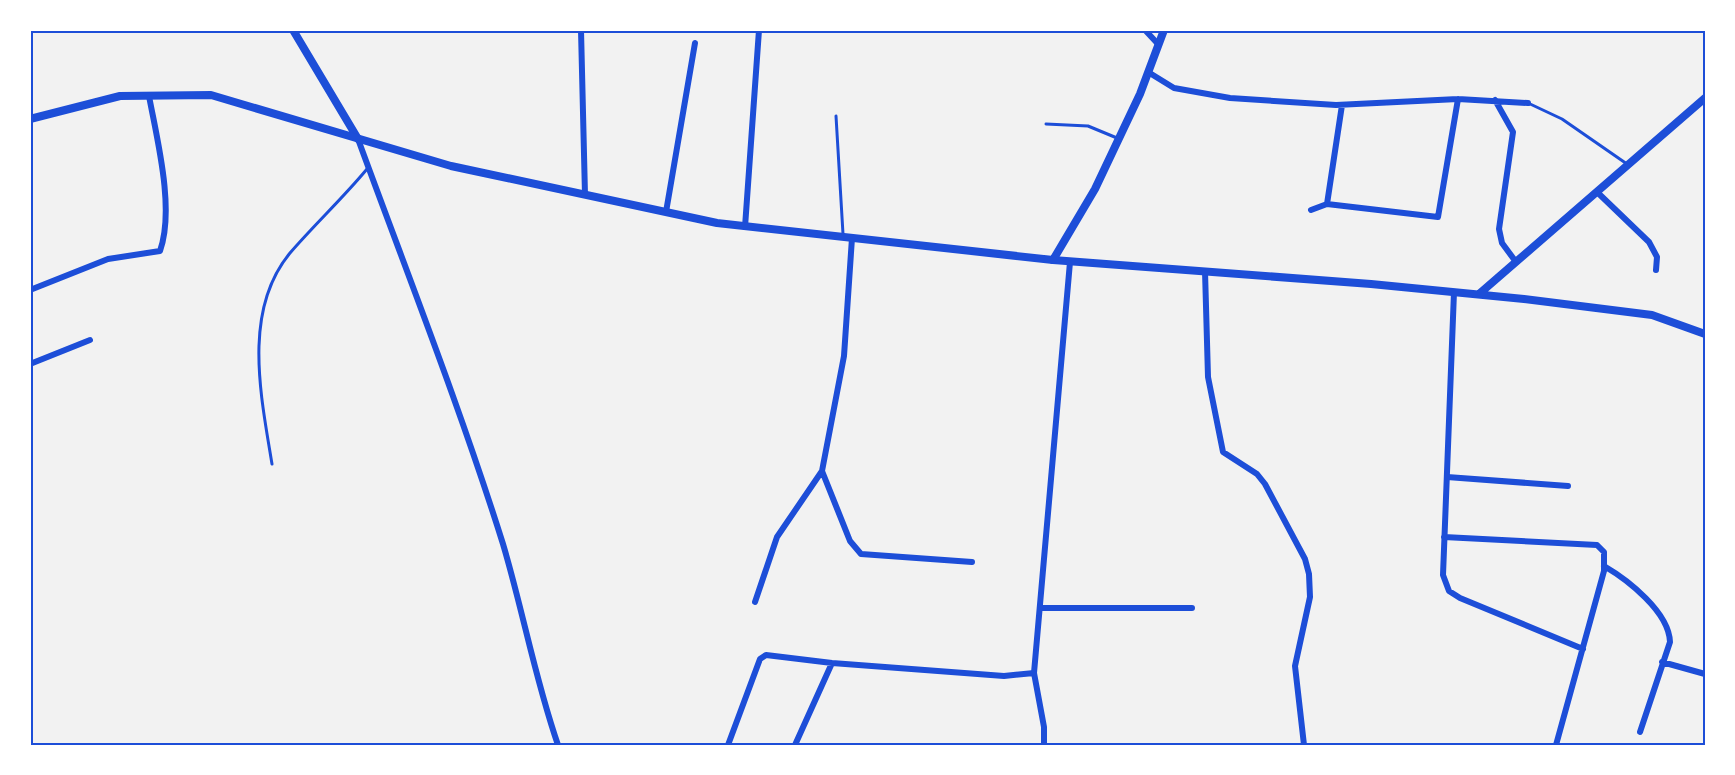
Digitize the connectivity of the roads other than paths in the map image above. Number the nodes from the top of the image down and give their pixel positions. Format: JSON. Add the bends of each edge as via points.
{"nodes":[{"id":1,"x":293,"y":30,"type":"edge"},
{"id":2,"x":581,"y":30,"type":"edge"},
{"id":3,"x":759,"y":30,"type":"edge"},
{"id":4,"x":1145,"y":30,"type":"edge"},
{"id":5,"x":1164,"y":30,"type":"edge"},
{"id":6,"x":695,"y":43,"type":"dead end"},
{"id":7,"x":1158,"y":44,"type":"junction"},
{"id":8,"x":1148,"y":72,"type":"junction"},
{"id":9,"x":149,"y":96,"type":"junction"},
{"id":10,"x":1705,"y":98,"type":"edge"},
{"id":11,"x":1458,"y":99,"type":"junction"},
{"id":12,"x":1495,"y":100,"type":"junction"},
{"id":13,"x":1528,"y":103,"type":"joint"},
{"id":14,"x":1342,"y":105,"type":"junction"},
{"id":15,"x":836,"y":116,"type":"dead end"},
{"id":16,"x":30,"y":118,"type":"edge"},
{"id":17,"x":1046,"y":124,"type":"dead end"},
{"id":18,"x":358,"y":138,"type":"junction"},
{"id":19,"x":1119,"y":139,"type":"junction"},
{"id":20,"x":1628,"y":165,"type":"junction"},
{"id":21,"x":369,"y":167,"type":"junction"},
{"id":22,"x":1597,"y":192,"type":"junction"},
{"id":23,"x":585,"y":195,"type":"junction"},
{"id":24,"x":1327,"y":204,"type":"junction"},
{"id":25,"x":1311,"y":210,"type":"dead end"},
{"id":26,"x":666,"y":212,"type":"junction"},
{"id":27,"x":745,"y":227,"type":"junction"},
{"id":28,"x":848,"y":238,"type":"junction"},
{"id":29,"x":1053,"y":260,"type":"junction"},
{"id":30,"x":1070,"y":262,"type":"junction"},
{"id":31,"x":1516,"y":262,"type":"junction"},
{"id":32,"x":1656,"y":270,"type":"dead end"},
{"id":33,"x":1205,"y":271,"type":"junction"},
{"id":34,"x":30,"y":290,"type":"edge"},
{"id":35,"x":1454,"y":292,"type":"junction"},
{"id":36,"x":1479,"y":294,"type":"junction"},
{"id":37,"x":1705,"y":334,"type":"edge"},
{"id":38,"x":90,"y":340,"type":"dead end"},
{"id":39,"x":30,"y":364,"type":"edge"},
{"id":40,"x":272,"y":464,"type":"dead end"},
{"id":41,"x":822,"y":471,"type":"junction"},
{"id":42,"x":1447,"y":477,"type":"junction"},
{"id":43,"x":1568,"y":486,"type":"dead end"},
{"id":44,"x":1444,"y":537,"type":"junction"},
{"id":45,"x":972,"y":562,"type":"dead end"},
{"id":46,"x":1604,"y":566,"type":"junction"},
{"id":47,"x":754,"y":602,"type":"dead end"},
{"id":48,"x":1041,"y":608,"type":"junction"},
{"id":49,"x":1192,"y":608,"type":"dead end"},
{"id":50,"x":1583,"y":649,"type":"junction"},
{"id":51,"x":1662,"y":662,"type":"junction"},
{"id":52,"x":832,"y":663,"type":"junction"},
{"id":53,"x":1034,"y":673,"type":"junction"},
{"id":54,"x":1705,"y":674,"type":"edge"},
{"id":55,"x":1640,"y":732,"type":"dead end"},
{"id":56,"x":558,"y":745,"type":"edge"},
{"id":57,"x":728,"y":745,"type":"edge"},
{"id":58,"x":795,"y":745,"type":"edge"},
{"id":59,"x":1044,"y":745,"type":"edge"},
{"id":60,"x":1304,"y":745,"type":"edge"},
{"id":61,"x":1556,"y":745,"type":"edge"}],
"edges":[{"from":1,"to":18,"type":"street"},
{"from":2,"to":23,"type":"street"},
{"from":3,"to":27,"type":"street"},
{"from":4,"to":7,"type":"street"},
{"from":5,"to":7,"type":"main road"},
{"from":6,"to":26,"type":"street"},
{"from":7,"to":8,"type":"main road"},
{"from":8,"to":14,"type":"street","via":[[1173,88],[1194,93]]},
{"from":8,"to":19,"type":"main road"},
{"from":9,"to":16,"type":"main road","via":[[120,96]]},
{"from":9,"to":18,"type":"main road","via":[[211,95]]},
{"from":9,"to":34,"type":"street","via":[[165,207],[160,251],[108,259]]},
{"from":10,"to":20,"type":"street"},
{"from":11,"to":12,"type":"street"},
{"from":11,"to":14,"type":"street"},
{"from":11,"to":24,"type":"street","via":[[1438,217]]},
{"from":12,"to":13,"type":"street"},
{"from":12,"to":31,"type":"street","via":[[1513,132],[1499,230],[1502,243]]},
{"from":13,"to":20,"type":"lane","via":[[1562,119]]},
{"from":14,"to":24,"type":"street"},
{"from":15,"to":28,"type":"lane"},
{"from":17,"to":19,"type":"lane","via":[[1088,126]]},
{"from":18,"to":21,"type":"street"},
{"from":18,"to":23,"type":"main road","via":[[451,166]]},
{"from":19,"to":29,"type":"main road"},
{"from":20,"to":22,"type":"street"},
{"from":21,"to":40,"type":"lane","via":[[290,254],[273,279],[259,344],[261,391]]},
{"from":21,"to":56,"type":"street","via":[[504,547]]},
{"from":22,"to":31,"type":"street"},
{"from":22,"to":32,"type":"street","via":[[1649,242],[1657,257]]},
{"from":23,"to":26,"type":"main road"},
{"from":24,"to":25,"type":"street"},
{"from":26,"to":27,"type":"main road"},
{"from":27,"to":28,"type":"main road"},
{"from":28,"to":29,"type":"main road"},
{"from":28,"to":41,"type":"street","via":[[844,356]]},
{"from":29,"to":30,"type":"street"},
{"from":30,"to":33,"type":"street"},
{"from":30,"to":48,"type":"street"},
{"from":31,"to":36,"type":"street"},
{"from":33,"to":35,"type":"street"},
{"from":33,"to":60,"type":"street","via":[[1208,377],[1223,452],[1257,474],[1305,559],[1309,574],[1310,597],[1295,666]]},
{"from":35,"to":36,"type":"street"},
{"from":35,"to":42,"type":"street"},
{"from":36,"to":37,"type":"street","via":[[1652,315]]},
{"from":38,"to":39,"type":"street"},
{"from":41,"to":45,"type":"street","via":[[850,541],[861,554]]},
{"from":41,"to":47,"type":"street","via":[[777,537]]},
{"from":42,"to":43,"type":"street"},
{"from":42,"to":44,"type":"street"},
{"from":44,"to":46,"type":"street","via":[[1597,545],[1604,552]]},
{"from":44,"to":50,"type":"street","via":[[1443,575],[1449,591]]},
{"from":46,"to":50,"type":"street"},
{"from":46,"to":51,"type":"street","via":[[1634,585],[1667,628],[1670,642]]},
{"from":48,"to":49,"type":"street"},
{"from":48,"to":53,"type":"street"},
{"from":50,"to":61,"type":"street"},
{"from":51,"to":54,"type":"street"},
{"from":51,"to":55,"type":"street"},
{"from":52,"to":53,"type":"street","via":[[1004,676]]},
{"from":52,"to":57,"type":"street","via":[[762,656]]},
{"from":52,"to":58,"type":"street"},
{"from":53,"to":59,"type":"street"}]}
